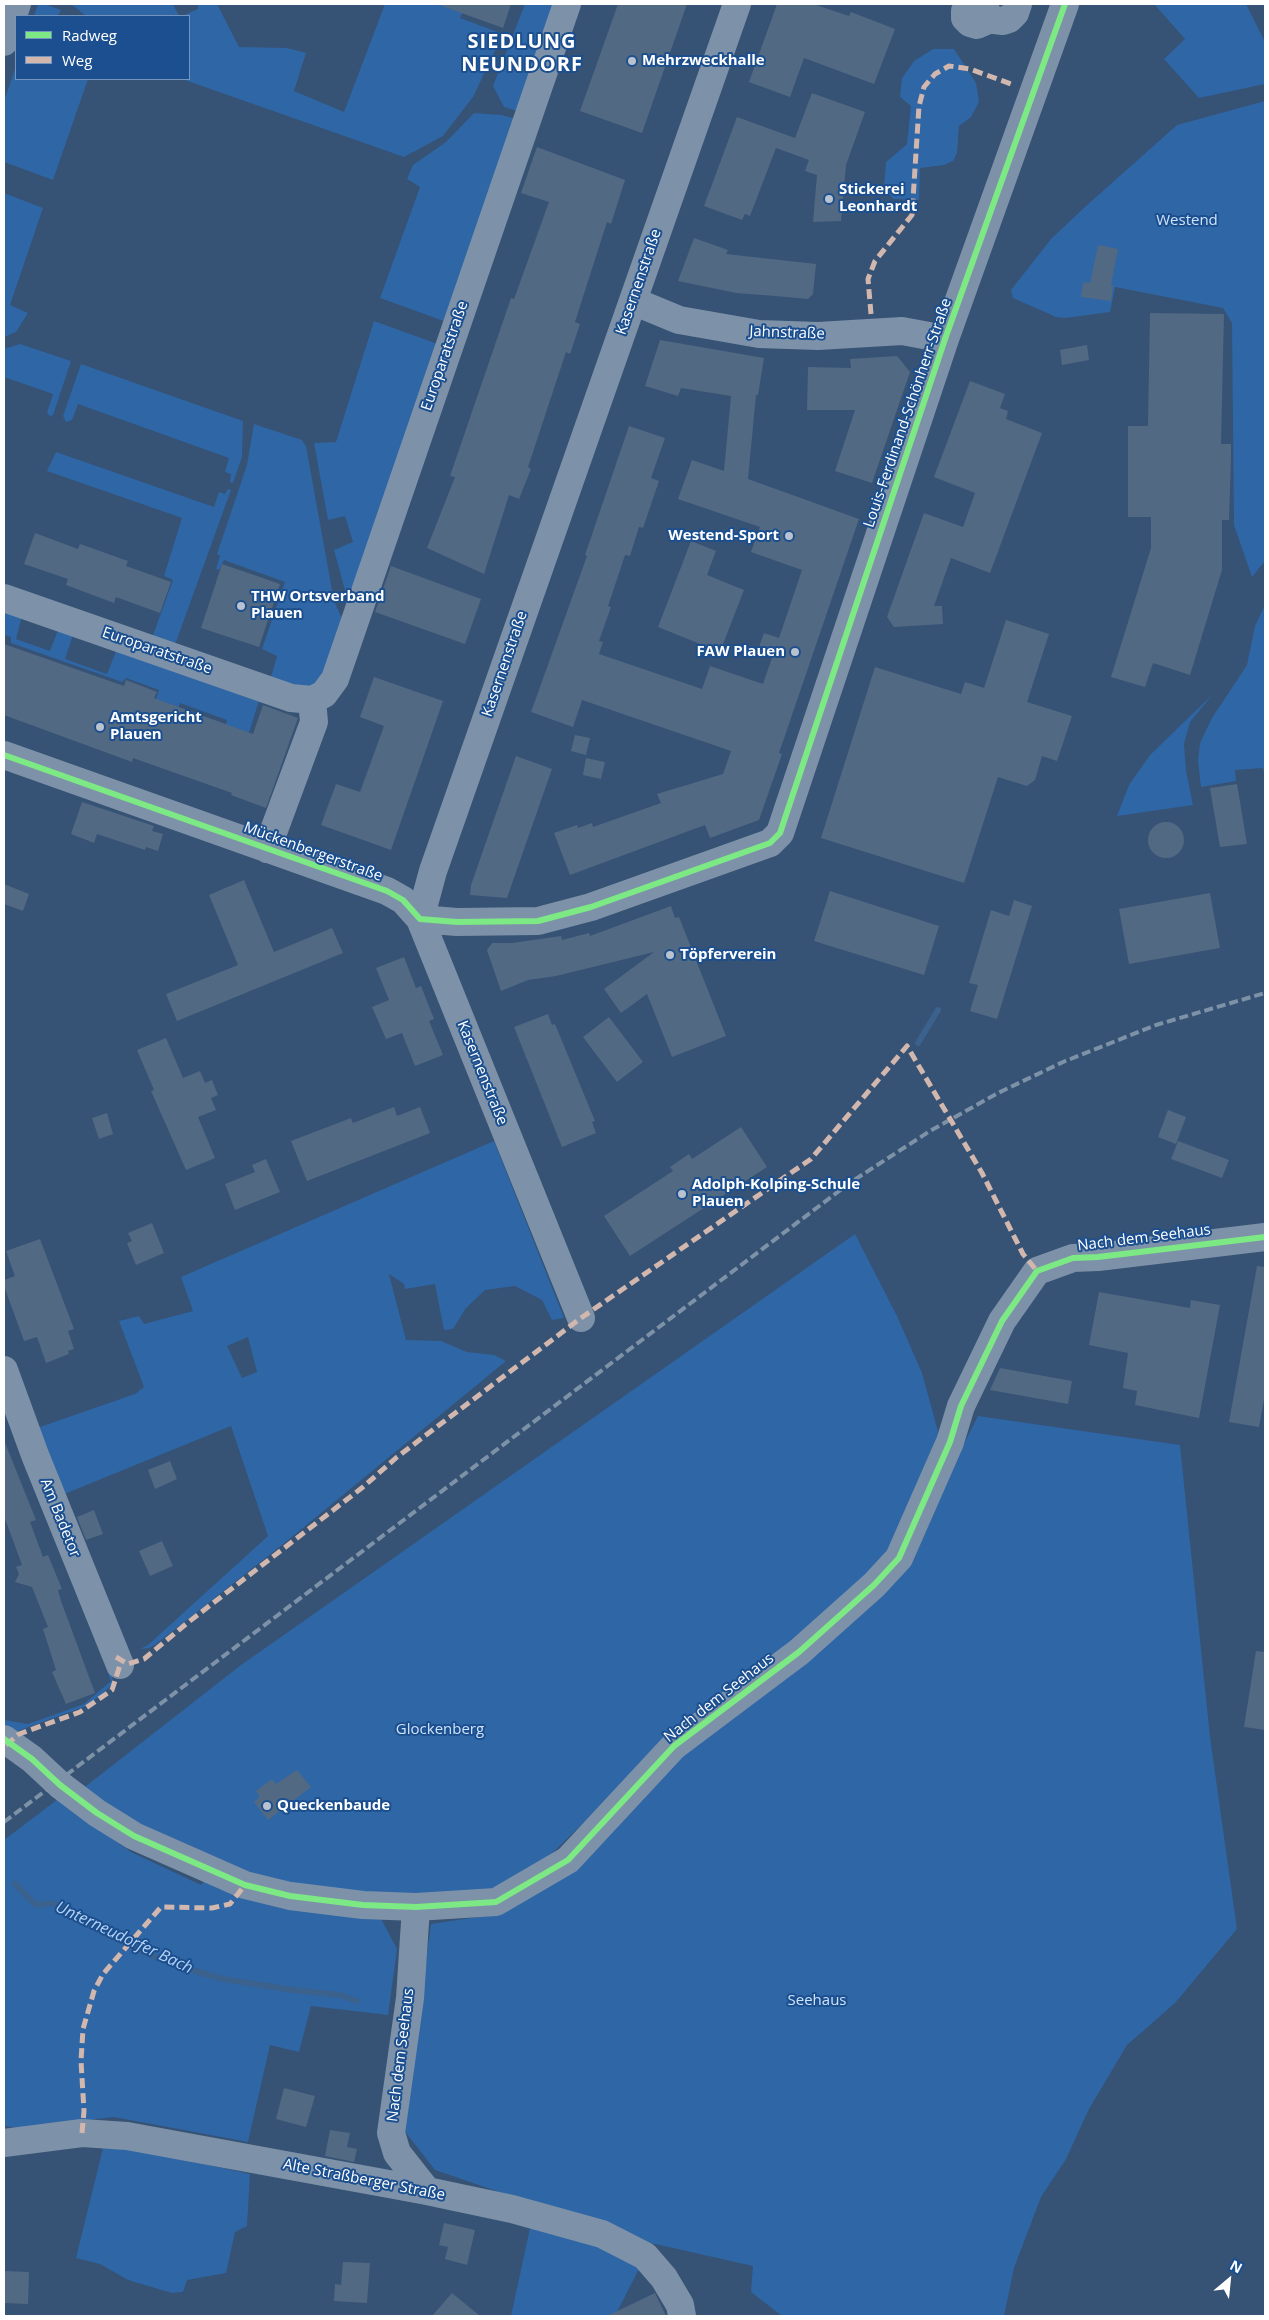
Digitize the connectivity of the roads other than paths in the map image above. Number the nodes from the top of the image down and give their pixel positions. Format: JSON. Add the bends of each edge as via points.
{"nodes":[{"id":1,"x":18,"y":4,"type":"edge"},
{"id":2,"x":567,"y":4,"type":"edge"},
{"id":3,"x":737,"y":4,"type":"edge"},
{"id":4,"x":1018,"y":4,"type":"edge"},
{"id":5,"x":1065,"y":4,"type":"edge"},
{"id":6,"x":972,"y":7,"type":"edge"},
{"id":7,"x":4,"y":42,"type":"edge"},
{"id":8,"x":633,"y":301,"type":"junction"},
{"id":9,"x":945,"y":339,"type":"junction"},
{"id":10,"x":4,"y":598,"type":"edge"},
{"id":11,"x":312,"y":700,"type":"junction"},
{"id":12,"x":4,"y":755,"type":"edge"},
{"id":13,"x":267,"y":849,"type":"junction"},
{"id":14,"x":420,"y":918,"type":"junction"},
{"id":15,"x":1265,"y":1237,"type":"edge"},
{"id":16,"x":581,"y":1318,"type":"dead end"},
{"id":17,"x":4,"y":1370,"type":"edge"},
{"id":18,"x":120,"y":1665,"type":"dead end"},
{"id":19,"x":4,"y":1739,"type":"edge"},
{"id":20,"x":416,"y":1907,"type":"junction"},
{"id":21,"x":4,"y":2143,"type":"edge"},
{"id":22,"x":427,"y":2191,"type":"junction"},
{"id":23,"x":682,"y":2316,"type":"edge"}],
"edges":[{"from":1,"to":7,"type":"street"},
{"from":2,"to":11,"type":"street","name":"Europaratstraße","via":[[335,679],[324,694]]},
{"from":3,"to":8,"type":"street","name":"Kasernenstraße"},
{"from":4,"to":6,"type":"street","via":[[1015,12],[1002,21]]},
{"from":5,"to":9,"type":"street","name":"Louis-Ferdinand-Schönherr-Straße"},
{"from":8,"to":9,"type":"street","name":"Jahnstraße","via":[[679,320],[759,334],[818,336],[902,332]]},
{"from":8,"to":14,"type":"street","name":"Kasernenstraße","via":[[432,871]]},
{"from":9,"to":14,"type":"street","name":"Louis-Ferdinand-Schönherr-Straße","via":[[780,832],[770,843],[591,907],[538,921],[457,922]]},
{"from":10,"to":11,"type":"street","name":"Europaratstraße","via":[[291,698]]},
{"from":11,"to":13,"type":"street","via":[[314,722]]},
{"from":12,"to":13,"type":"street","name":"Mückenbergerstraße"},
{"from":13,"to":14,"type":"street","name":"Mückenbergerstraße","via":[[387,891],[403,900]]},
{"from":14,"to":16,"type":"street","name":"Kasernenstraße"},
{"from":15,"to":20,"type":"street","name":"Nach dem Seehaus","via":[[1073,1258],[1037,1271],[1002,1321],[962,1406],[950,1442],[899,1558],[874,1584],[799,1652],[674,1746],[568,1860],[496,1902]]},
{"from":17,"to":18,"type":"street","name":"Am Badetor"},
{"from":19,"to":20,"type":"street","name":"Nach dem Seehaus","via":[[97,1813],[134,1836],[237,1881],[290,1896],[362,1905]]},
{"from":20,"to":22,"type":"street","name":"Nach dem Seehaus","via":[[410,1998],[392,2133],[397,2153]]},
{"from":21,"to":22,"type":"street","name":"Alte Straßberger Straße","via":[[82,2133],[127,2136]]},
{"from":22,"to":23,"type":"street","name":"Alte Straßberger Straße","via":[[521,2212],[624,2243],[645,2256],[664,2278],[680,2305]]}]}
